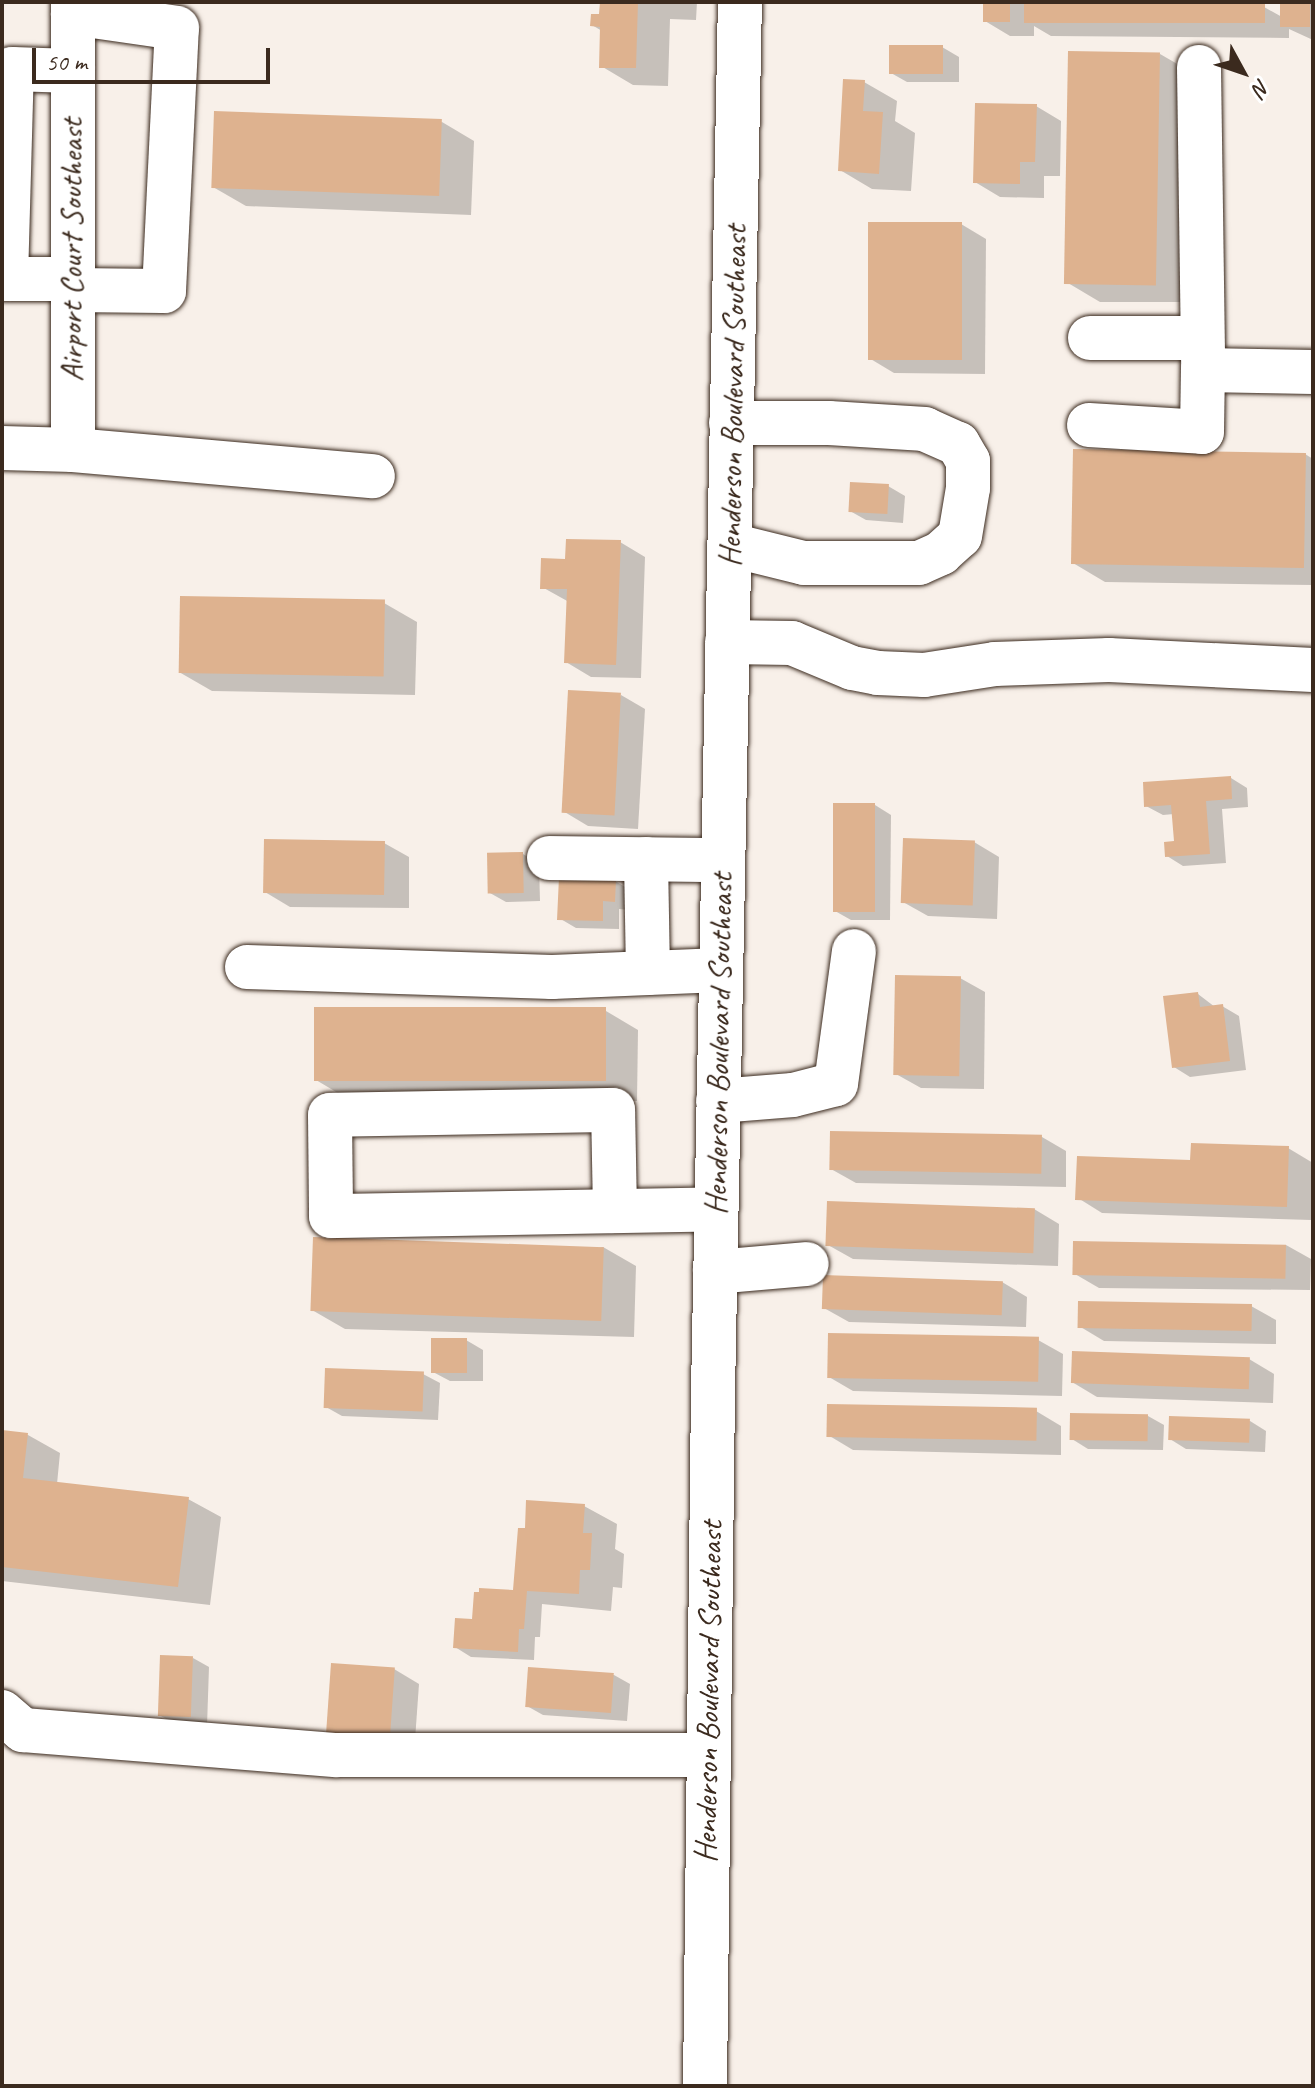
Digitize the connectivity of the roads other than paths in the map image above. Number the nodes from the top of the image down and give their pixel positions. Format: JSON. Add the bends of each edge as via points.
{"nodes":[{"id":1,"x":740,"y":2,"type":"edge"},
{"id":2,"x":73,"y":8,"type":"edge"},
{"id":3,"x":1199,"y":67,"type":"dead end"},
{"id":4,"x":73,"y":71,"type":"junction"},
{"id":5,"x":71,"y":284,"type":"junction"},
{"id":6,"x":1090,"y":338,"type":"dead end"},
{"id":7,"x":1202,"y":354,"type":"junction"},
{"id":8,"x":1313,"y":372,"type":"edge"},
{"id":9,"x":731,"y":423,"type":"junction"},
{"id":10,"x":1089,"y":425,"type":"dead end"},
{"id":11,"x":2,"y":448,"type":"edge"},
{"id":12,"x":73,"y":450,"type":"junction"},
{"id":13,"x":373,"y":476,"type":"dead end"},
{"id":14,"x":731,"y":545,"type":"junction"},
{"id":15,"x":727,"y":642,"type":"junction"},
{"id":16,"x":1313,"y":670,"type":"edge"},
{"id":17,"x":549,"y":858,"type":"dead end"},
{"id":18,"x":646,"y":859,"type":"junction"},
{"id":19,"x":723,"y":860,"type":"junction"},
{"id":20,"x":854,"y":951,"type":"dead end"},
{"id":21,"x":247,"y":967,"type":"dead end"},
{"id":22,"x":721,"y":970,"type":"junction"},
{"id":23,"x":648,"y":973,"type":"junction"},
{"id":24,"x":718,"y":1101,"type":"junction"},
{"id":25,"x":716,"y":1209,"type":"junction"},
{"id":26,"x":615,"y":1211,"type":"junction"},
{"id":27,"x":807,"y":1264,"type":"dead end"},
{"id":28,"x":715,"y":1272,"type":"junction"},
{"id":29,"x":2,"y":1712,"type":"edge"},
{"id":30,"x":709,"y":1755,"type":"junction"},
{"id":31,"x":705,"y":2086,"type":"edge"}],
"edges":[{"from":1,"to":9,"type":"street","name":"Henderson Boulevard Southeast"},
{"from":2,"to":4,"type":"street","name":"Airport Court Southeast"},
{"from":2,"to":5,"type":"street","via":[[177,28],[164,291]]},
{"from":3,"to":7,"type":"street"},
{"from":4,"to":5,"type":"street","name":"Airport Court Southeast"},
{"from":4,"to":5,"type":"street","via":[[12,69],[6,279]]},
{"from":5,"to":12,"type":"street","name":"Airport Court Southeast"},
{"from":6,"to":7,"type":"street"},
{"from":7,"to":8,"type":"street"},
{"from":7,"to":10,"type":"street","via":[[1202,432]]},
{"from":9,"to":14,"type":"street","name":"Henderson Boulevard Southeast"},
{"from":9,"to":14,"type":"street","via":[[925,429],[958,444],[968,461],[960,536],[919,563],[804,563]]},
{"from":11,"to":12,"type":"street"},
{"from":12,"to":13,"type":"street"},
{"from":14,"to":15,"type":"street","name":"Henderson Boulevard Southeast"},
{"from":15,"to":16,"type":"street","via":[[792,643],[878,673],[924,675],[1019,662],[1109,660]]},
{"from":15,"to":19,"type":"street","name":"Henderson Boulevard Southeast"},
{"from":17,"to":18,"type":"street"},
{"from":18,"to":19,"type":"street"},
{"from":18,"to":23,"type":"street"},
{"from":19,"to":22,"type":"street","name":"Henderson Boulevard Southeast"},
{"from":20,"to":24,"type":"street","via":[[836,1084],[793,1095]]},
{"from":21,"to":23,"type":"street","via":[[552,977]]},
{"from":22,"to":23,"type":"street"},
{"from":22,"to":24,"type":"street","name":"Henderson Boulevard Southeast"},
{"from":24,"to":25,"type":"street","name":"Henderson Boulevard Southeast"},
{"from":25,"to":26,"type":"street"},
{"from":25,"to":28,"type":"street","name":"Henderson Boulevard Southeast"},
{"from":26,"to":26,"type":"street","via":[[331,1216],[330,1115],[613,1110]]},
{"from":27,"to":28,"type":"street"},
{"from":28,"to":30,"type":"street","name":"Henderson Boulevard Southeast"},
{"from":29,"to":30,"type":"street","via":[[23,1730],[337,1755]]},
{"from":30,"to":31,"type":"street","name":"Henderson Boulevard Southeast"}]}
